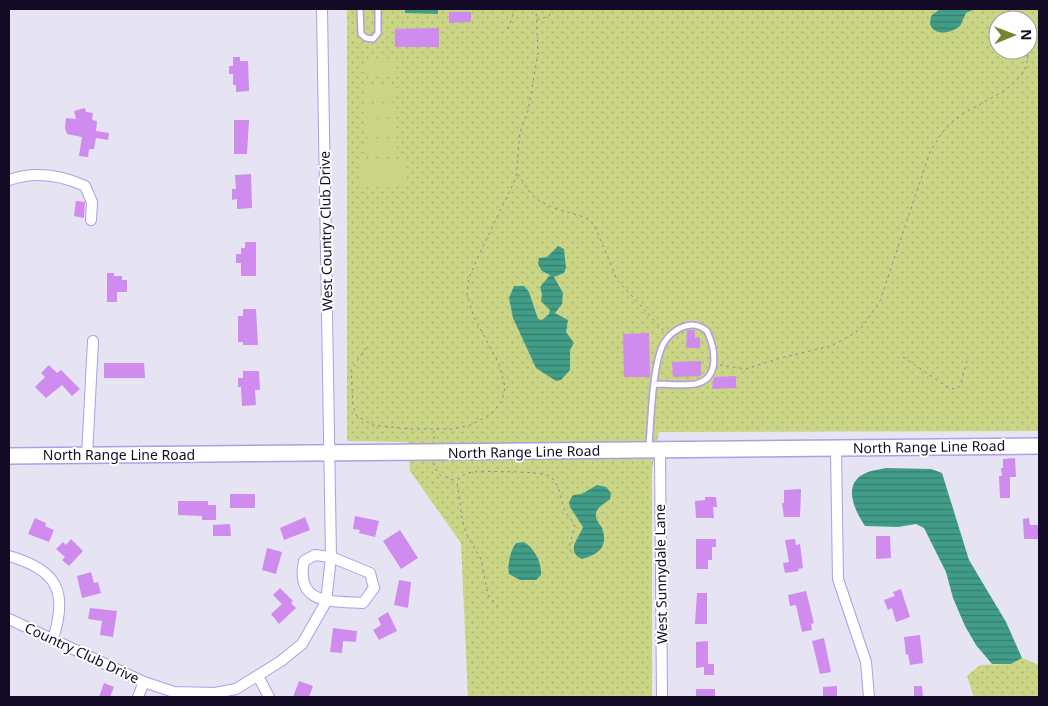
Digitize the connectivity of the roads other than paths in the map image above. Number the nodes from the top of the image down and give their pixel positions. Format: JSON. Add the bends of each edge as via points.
{"nodes":[{"id":1,"x":322,"y":9,"type":"edge"},
{"id":2,"x":360,"y":9,"type":"edge"},
{"id":3,"x":378,"y":9,"type":"edge"},
{"id":4,"x":9,"y":180,"type":"edge"},
{"id":5,"x":91,"y":220,"type":"dead end"},
{"id":6,"x":93,"y":341,"type":"dead end"},
{"id":7,"x":656,"y":384,"type":"junction"},
{"id":8,"x":1039,"y":446,"type":"edge"},
{"id":9,"x":836,"y":448,"type":"junction"},
{"id":10,"x":654,"y":450,"type":"junction"},
{"id":11,"x":329,"y":454,"type":"junction"},
{"id":12,"x":9,"y":456,"type":"edge"},
{"id":13,"x":87,"y":456,"type":"junction"},
{"id":14,"x":9,"y":556,"type":"edge"},
{"id":15,"x":331,"y":557,"type":"junction"},
{"id":16,"x":326,"y":602,"type":"junction"},
{"id":17,"x":9,"y":619,"type":"edge"},
{"id":18,"x":54,"y":639,"type":"junction"},
{"id":19,"x":258,"y":676,"type":"junction"},
{"id":20,"x":144,"y":682,"type":"junction"},
{"id":21,"x":138,"y":697,"type":"edge"},
{"id":22,"x":269,"y":697,"type":"edge"},
{"id":23,"x":662,"y":697,"type":"edge"},
{"id":24,"x":870,"y":697,"type":"edge"}],
"edges":[{"from":1,"to":11,"type":"street","name":"West Country Club Drive"},
{"from":2,"to":3,"type":"lane","via":[[360,34],[373,39],[378,33]]},
{"from":4,"to":5,"type":"street","via":[[22,175],[52,174],[69,178],[85,186],[92,202]]},
{"from":6,"to":13,"type":"street"},
{"from":7,"to":7,"type":"lane","via":[[661,349],[670,337],[689,324],[707,331],[712,341],[715,364],[709,373],[697,384]]},
{"from":7,"to":10,"type":"lane"},
{"from":8,"to":9,"type":"street","name":"North Range Line Road"},
{"from":9,"to":10,"type":"street","name":"North Range Line Road"},
{"from":9,"to":24,"type":"street","via":[[838,580],[866,662]]},
{"from":10,"to":11,"type":"street","name":"North Range Line Road"},
{"from":10,"to":23,"type":"street","name":"West Sunnydale Lane"},
{"from":11,"to":13,"type":"street","name":"North Range Line Road"},
{"from":11,"to":15,"type":"street","name":"Country Club Drive"},
{"from":12,"to":13,"type":"street","name":"North Range Line Road"},
{"from":14,"to":18,"type":"street","via":[[36,567],[56,586],[61,606]]},
{"from":15,"to":16,"type":"street","name":"Country Club Drive"},
{"from":15,"to":16,"type":"street","via":[[316,555],[304,560],[301,578],[307,591]]},
{"from":15,"to":16,"type":"street","via":[[370,573],[374,588],[363,603]]},
{"from":16,"to":19,"type":"street","name":"Country Club Drive","via":[[302,644]]},
{"from":17,"to":18,"type":"street","name":"Country Club Drive"},
{"from":18,"to":20,"type":"street","name":"Country Club Drive"},
{"from":19,"to":20,"type":"street","name":"Country Club Drive","via":[[236,690],[215,693],[174,692]]},
{"from":19,"to":22,"type":"street"},
{"from":20,"to":21,"type":"street"}]}
